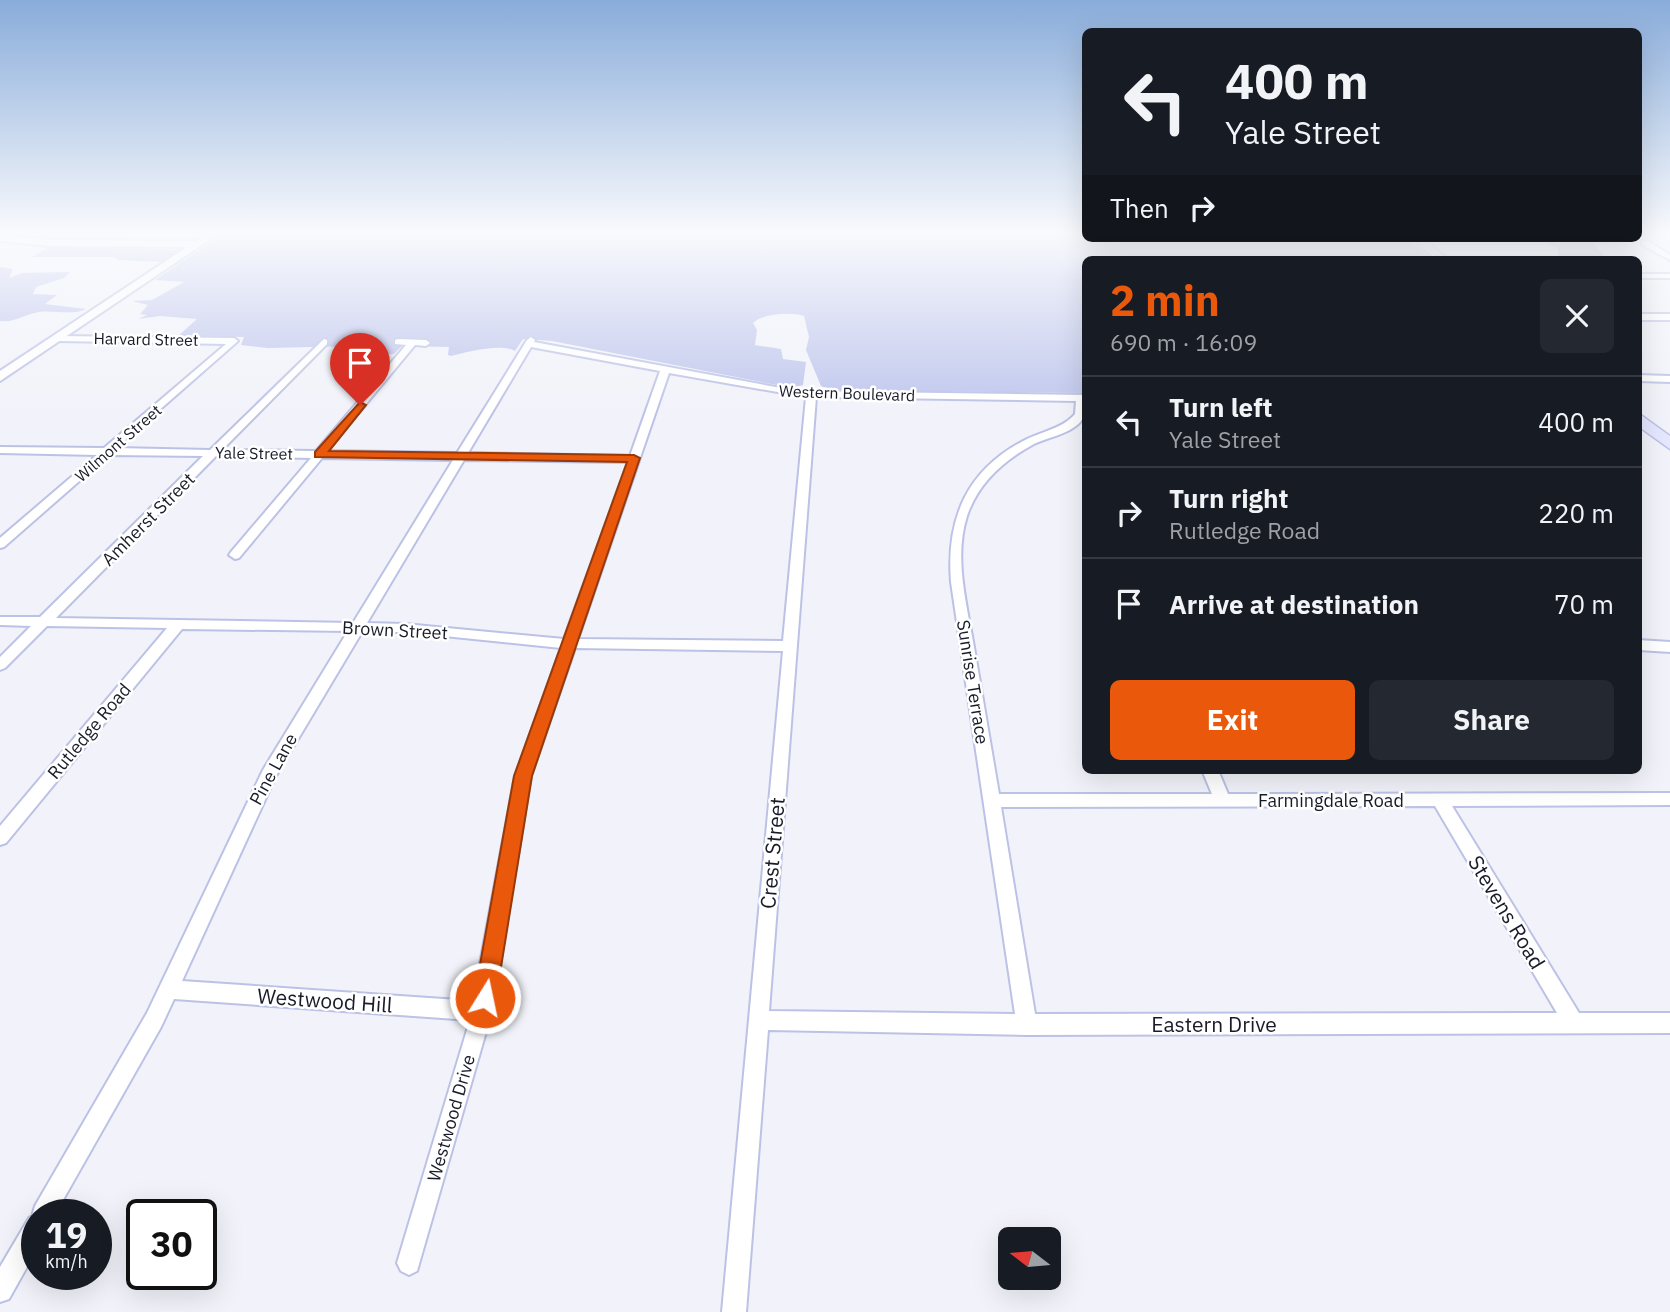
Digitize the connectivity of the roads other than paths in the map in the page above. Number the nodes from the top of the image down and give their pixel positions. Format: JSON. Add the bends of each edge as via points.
{"nodes":[{"id":1,"x":125,"y":293,"type":"edge"},
{"id":2,"x":1642,"y":317,"type":"edge"},
{"id":3,"x":1670,"y":317,"type":"edge"},
{"id":4,"x":59,"y":338,"type":"junction"},
{"id":5,"x":234,"y":341,"type":"joint"},
{"id":6,"x":337,"y":342,"type":"dead end"},
{"id":7,"x":398,"y":342,"type":"dead end"},
{"id":8,"x":530,"y":342,"type":"joint"},
{"id":9,"x":412,"y":343,"type":"junction"},
{"id":10,"x":426,"y":343,"type":"dead end"},
{"id":11,"x":666,"y":369,"type":"junction"},
{"id":12,"x":0,"y":377,"type":"edge"},
{"id":13,"x":1642,"y":379,"type":"edge"},
{"id":14,"x":1670,"y":379,"type":"edge"},
{"id":15,"x":811,"y":395,"type":"junction"},
{"id":16,"x":1082,"y":398,"type":"edge"},
{"id":17,"x":1082,"y":406,"type":"edge"},
{"id":18,"x":1642,"y":421,"type":"edge"},
{"id":19,"x":1670,"y":444,"type":"edge"},
{"id":20,"x":0,"y":450,"type":"edge"},
{"id":21,"x":107,"y":451,"type":"junction"},
{"id":22,"x":213,"y":453,"type":"junction"},
{"id":23,"x":319,"y":454,"type":"junction"},
{"id":24,"x":461,"y":456,"type":"junction"},
{"id":25,"x":634,"y":458,"type":"junction"},
{"id":26,"x":0,"y":544,"type":"edge"},
{"id":27,"x":235,"y":555,"type":"dead end"},
{"id":28,"x":0,"y":621,"type":"edge"},
{"id":29,"x":46,"y":621,"type":"junction"},
{"id":30,"x":178,"y":624,"type":"junction"},
{"id":31,"x":357,"y":627,"type":"junction"},
{"id":32,"x":569,"y":643,"type":"junction"},
{"id":33,"x":1642,"y":645,"type":"edge"},
{"id":34,"x":790,"y":646,"type":"junction"},
{"id":35,"x":1670,"y":647,"type":"edge"},
{"id":36,"x":0,"y":665,"type":"edge"},
{"id":37,"x":1212,"y":774,"type":"edge"},
{"id":38,"x":1670,"y":799,"type":"edge"},
{"id":39,"x":1223,"y":800,"type":"junction"},
{"id":40,"x":1440,"y":800,"type":"junction"},
{"id":41,"x":992,"y":801,"type":"junction"},
{"id":42,"x":0,"y":838,"type":"edge"},
{"id":43,"x":169,"y":989,"type":"junction"},
{"id":44,"x":482,"y":1011,"type":"junction"},
{"id":45,"x":758,"y":1020,"type":"junction"},
{"id":46,"x":1574,"y":1023,"type":"junction"},
{"id":47,"x":1670,"y":1023,"type":"edge"},
{"id":48,"x":1027,"y":1024,"type":"junction"},
{"id":49,"x":51,"y":1199,"type":"edge"},
{"id":50,"x":21,"y":1254,"type":"edge"},
{"id":51,"x":409,"y":1263,"type":"dead end"},
{"id":52,"x":0,"y":1290,"type":"edge"},
{"id":53,"x":734,"y":1312,"type":"edge"}],
"edges":[{"from":1,"to":4,"type":"street"},
{"from":2,"to":3,"type":"street"},
{"from":4,"to":5,"type":"street","name":"Harvard Street"},
{"from":4,"to":12,"type":"street"},
{"from":5,"to":21,"type":"street","name":"Wilmont Street"},
{"from":6,"to":22,"type":"street","name":"Amherst Street","via":[[317,342]]},
{"from":7,"to":9,"type":"street"},
{"from":8,"to":11,"type":"street","name":"Western Boulevard"},
{"from":8,"to":24,"type":"street","name":"Pine Lane"},
{"from":9,"to":10,"type":"street"},
{"from":9,"to":23,"type":"street"},
{"from":11,"to":15,"type":"street","name":"Western Boulevard"},
{"from":11,"to":25,"type":"street","name":"Westwood Drive"},
{"from":13,"to":14,"type":"street"},
{"from":15,"to":16,"type":"street","name":"Western Boulevard"},
{"from":15,"to":34,"type":"street","name":"Crest Street"},
{"from":17,"to":41,"type":"street","name":"Sunrise Terrace","via":[[1074,421],[1016,450],[984,477],[970,495],[956,530],[955,573]]},
{"from":18,"to":19,"type":"main road"},
{"from":20,"to":21,"type":"street","name":"Yale Street"},
{"from":21,"to":22,"type":"street","name":"Yale Street"},
{"from":21,"to":26,"type":"street","name":"Wilmont Street"},
{"from":22,"to":23,"type":"street","name":"Yale Street"},
{"from":22,"to":29,"type":"street","name":"Amherst Street"},
{"from":23,"to":24,"type":"street","name":"Yale Street"},
{"from":23,"to":27,"type":"street"},
{"from":24,"to":25,"type":"street","name":"Yale Street"},
{"from":24,"to":31,"type":"street","name":"Pine Lane"},
{"from":25,"to":32,"type":"street","name":"Westwood Drive"},
{"from":28,"to":29,"type":"street","name":"Brown Street"},
{"from":29,"to":30,"type":"street","name":"Brown Street"},
{"from":29,"to":36,"type":"street","name":"Amherst Street"},
{"from":30,"to":31,"type":"street","name":"Brown Street"},
{"from":30,"to":42,"type":"street","name":"Rutledge Road"},
{"from":31,"to":32,"type":"street","name":"Brown Street"},
{"from":31,"to":43,"type":"street","name":"Pine Lane","via":[[263,784]]},
{"from":32,"to":34,"type":"street","name":"Brown Street"},
{"from":32,"to":44,"type":"street","name":"Westwood Drive","via":[[520,790]]},
{"from":33,"to":35,"type":"street"},
{"from":34,"to":45,"type":"street","name":"Crest Street"},
{"from":37,"to":39,"type":"street"},
{"from":38,"to":40,"type":"street","name":"Farmingdale Road"},
{"from":39,"to":40,"type":"street","name":"Farmingdale Road"},
{"from":39,"to":41,"type":"street","name":"Farmingdale Road"},
{"from":40,"to":46,"type":"street","name":"Stevens Road"},
{"from":41,"to":48,"type":"street","name":"Sunrise Terrace"},
{"from":43,"to":44,"type":"street","name":"Westwood Hill"},
{"from":43,"to":49,"type":"street","name":"Pine Lane"},
{"from":44,"to":51,"type":"street","name":"Westwood Drive"},
{"from":45,"to":48,"type":"street","name":"Eastern Drive"},
{"from":45,"to":53,"type":"street","name":"Crest Street"},
{"from":46,"to":47,"type":"street","name":"Eastern Drive"},
{"from":46,"to":48,"type":"street","name":"Eastern Drive"},
{"from":50,"to":52,"type":"street"}]}
